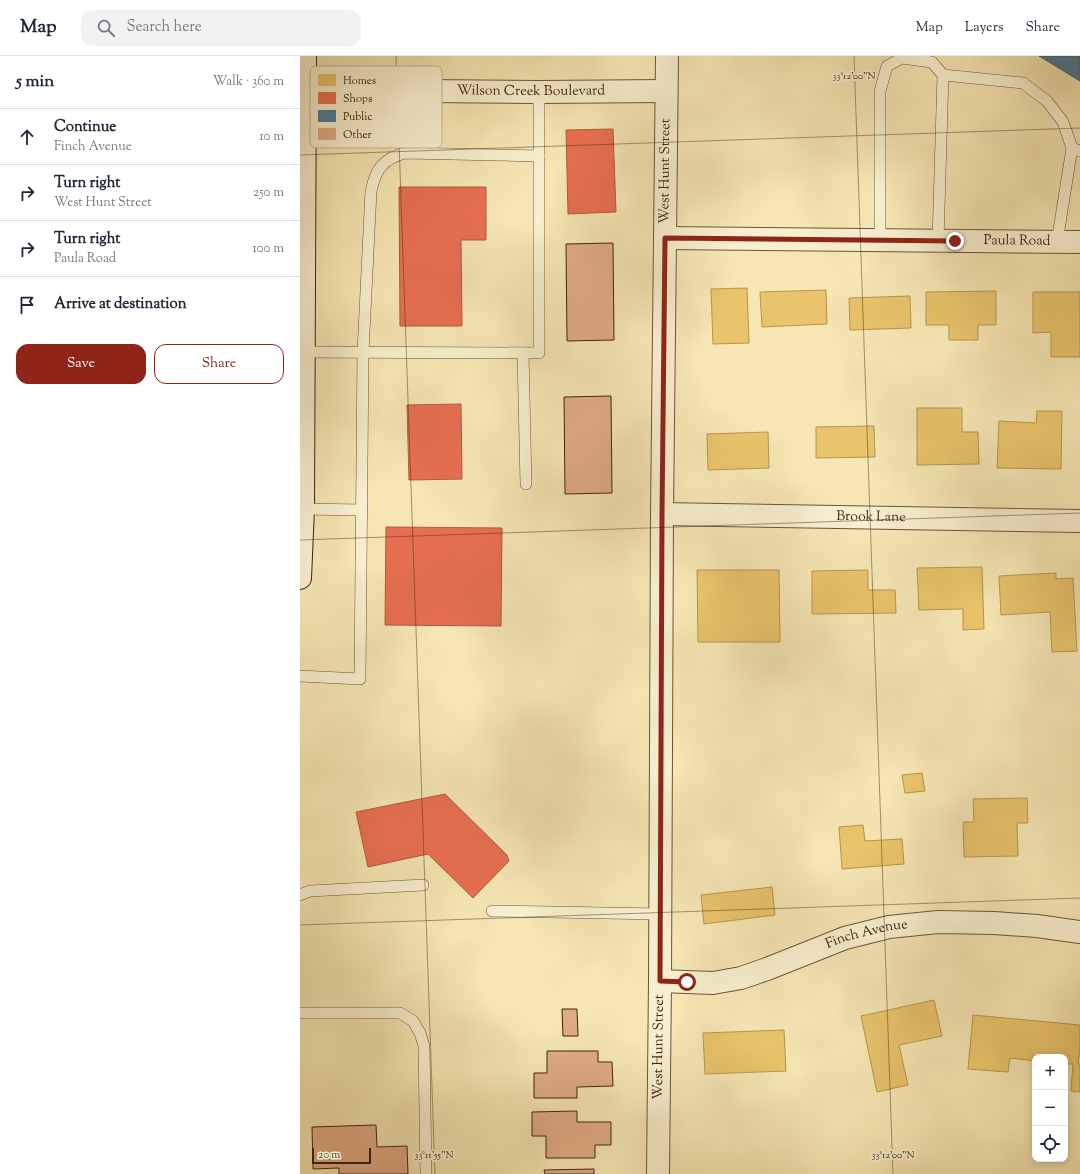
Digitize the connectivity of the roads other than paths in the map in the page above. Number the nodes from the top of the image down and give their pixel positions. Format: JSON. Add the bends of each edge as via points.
{"nodes":[{"id":1,"x":305,"y":56,"type":"edge"},
{"id":2,"x":667,"y":56,"type":"edge"},
{"id":3,"x":944,"y":75,"type":"junction"},
{"id":4,"x":302,"y":90,"type":"edge"},
{"id":5,"x":442,"y":91,"type":"edge"},
{"id":6,"x":666,"y":91,"type":"junction"},
{"id":7,"x":539,"y":92,"type":"junction"},
{"id":8,"x":1076,"y":149,"type":"edge"},
{"id":9,"x":539,"y":156,"type":"junction"},
{"id":10,"x":665,"y":238,"type":"junction"},
{"id":11,"x":880,"y":240,"type":"junction"},
{"id":12,"x":938,"y":240,"type":"junction"},
{"id":13,"x":1057,"y":242,"type":"junction"},
{"id":14,"x":1080,"y":242,"type":"edge"},
{"id":15,"x":303,"y":352,"type":"junction"},
{"id":16,"x":364,"y":352,"type":"junction"},
{"id":17,"x":523,"y":353,"type":"junction"},
{"id":18,"x":526,"y":484,"type":"dead end"},
{"id":19,"x":302,"y":509,"type":"edge"},
{"id":20,"x":362,"y":510,"type":"junction"},
{"id":21,"x":662,"y":514,"type":"junction"},
{"id":22,"x":1080,"y":521,"type":"edge"},
{"id":23,"x":300,"y":578,"type":"edge"},
{"id":24,"x":300,"y":676,"type":"edge"},
{"id":25,"x":423,"y":885,"type":"dead end"},
{"id":26,"x":300,"y":895,"type":"edge"},
{"id":27,"x":492,"y":911,"type":"dead end"},
{"id":28,"x":661,"y":914,"type":"junction"},
{"id":29,"x":1080,"y":932,"type":"edge"},
{"id":30,"x":660,"y":981,"type":"junction"},
{"id":31,"x":300,"y":1013,"type":"edge"},
{"id":32,"x":426,"y":1174,"type":"edge"},
{"id":33,"x":658,"y":1174,"type":"edge"}],
"edges":[{"from":1,"to":4,"type":"street"},
{"from":2,"to":6,"type":"street","name":"West Hunt Street"},
{"from":3,"to":8,"type":"lane","via":[[1023,83],[1047,101],[1063,122]]},
{"from":3,"to":11,"type":"lane","via":[[932,62],[902,58],[887,66],[880,91]]},
{"from":3,"to":12,"type":"lane"},
{"from":4,"to":15,"type":"street"},
{"from":5,"to":7,"type":"street","name":"Wilson Creek Boulevard"},
{"from":6,"to":7,"type":"street","name":"Wilson Creek Boulevard"},
{"from":6,"to":10,"type":"street","name":"West Hunt Street"},
{"from":7,"to":9,"type":"lane"},
{"from":8,"to":13,"type":"lane"},
{"from":9,"to":16,"type":"lane","via":[[404,153],[383,164],[374,176],[371,191]]},
{"from":9,"to":17,"type":"lane","via":[[539,353]]},
{"from":10,"to":11,"type":"street","name":"Paula Road"},
{"from":10,"to":21,"type":"street","name":"West Hunt Street"},
{"from":11,"to":12,"type":"street","name":"Paula Road"},
{"from":12,"to":13,"type":"street","name":"Paula Road"},
{"from":13,"to":14,"type":"street","name":"Paula Road"},
{"from":15,"to":16,"type":"lane"},
{"from":15,"to":19,"type":"street"},
{"from":16,"to":17,"type":"lane"},
{"from":16,"to":20,"type":"lane"},
{"from":17,"to":18,"type":"lane"},
{"from":19,"to":20,"type":"lane"},
{"from":19,"to":23,"type":"street"},
{"from":20,"to":24,"type":"lane","via":[[360,679]]},
{"from":21,"to":22,"type":"street","name":"Brook Lane"},
{"from":21,"to":28,"type":"street","name":"West Hunt Street"},
{"from":25,"to":26,"type":"lane","via":[[310,891]]},
{"from":27,"to":28,"type":"lane"},
{"from":28,"to":30,"type":"street","name":"West Hunt Street"},
{"from":29,"to":30,"type":"street","name":"Finch Avenue","via":[[994,923],[938,922],[889,927],[845,938],[741,978],[713,983]]},
{"from":30,"to":33,"type":"street","name":"West Hunt Street"},
{"from":31,"to":32,"type":"lane","via":[[400,1013],[413,1021],[424,1046]]}]}
